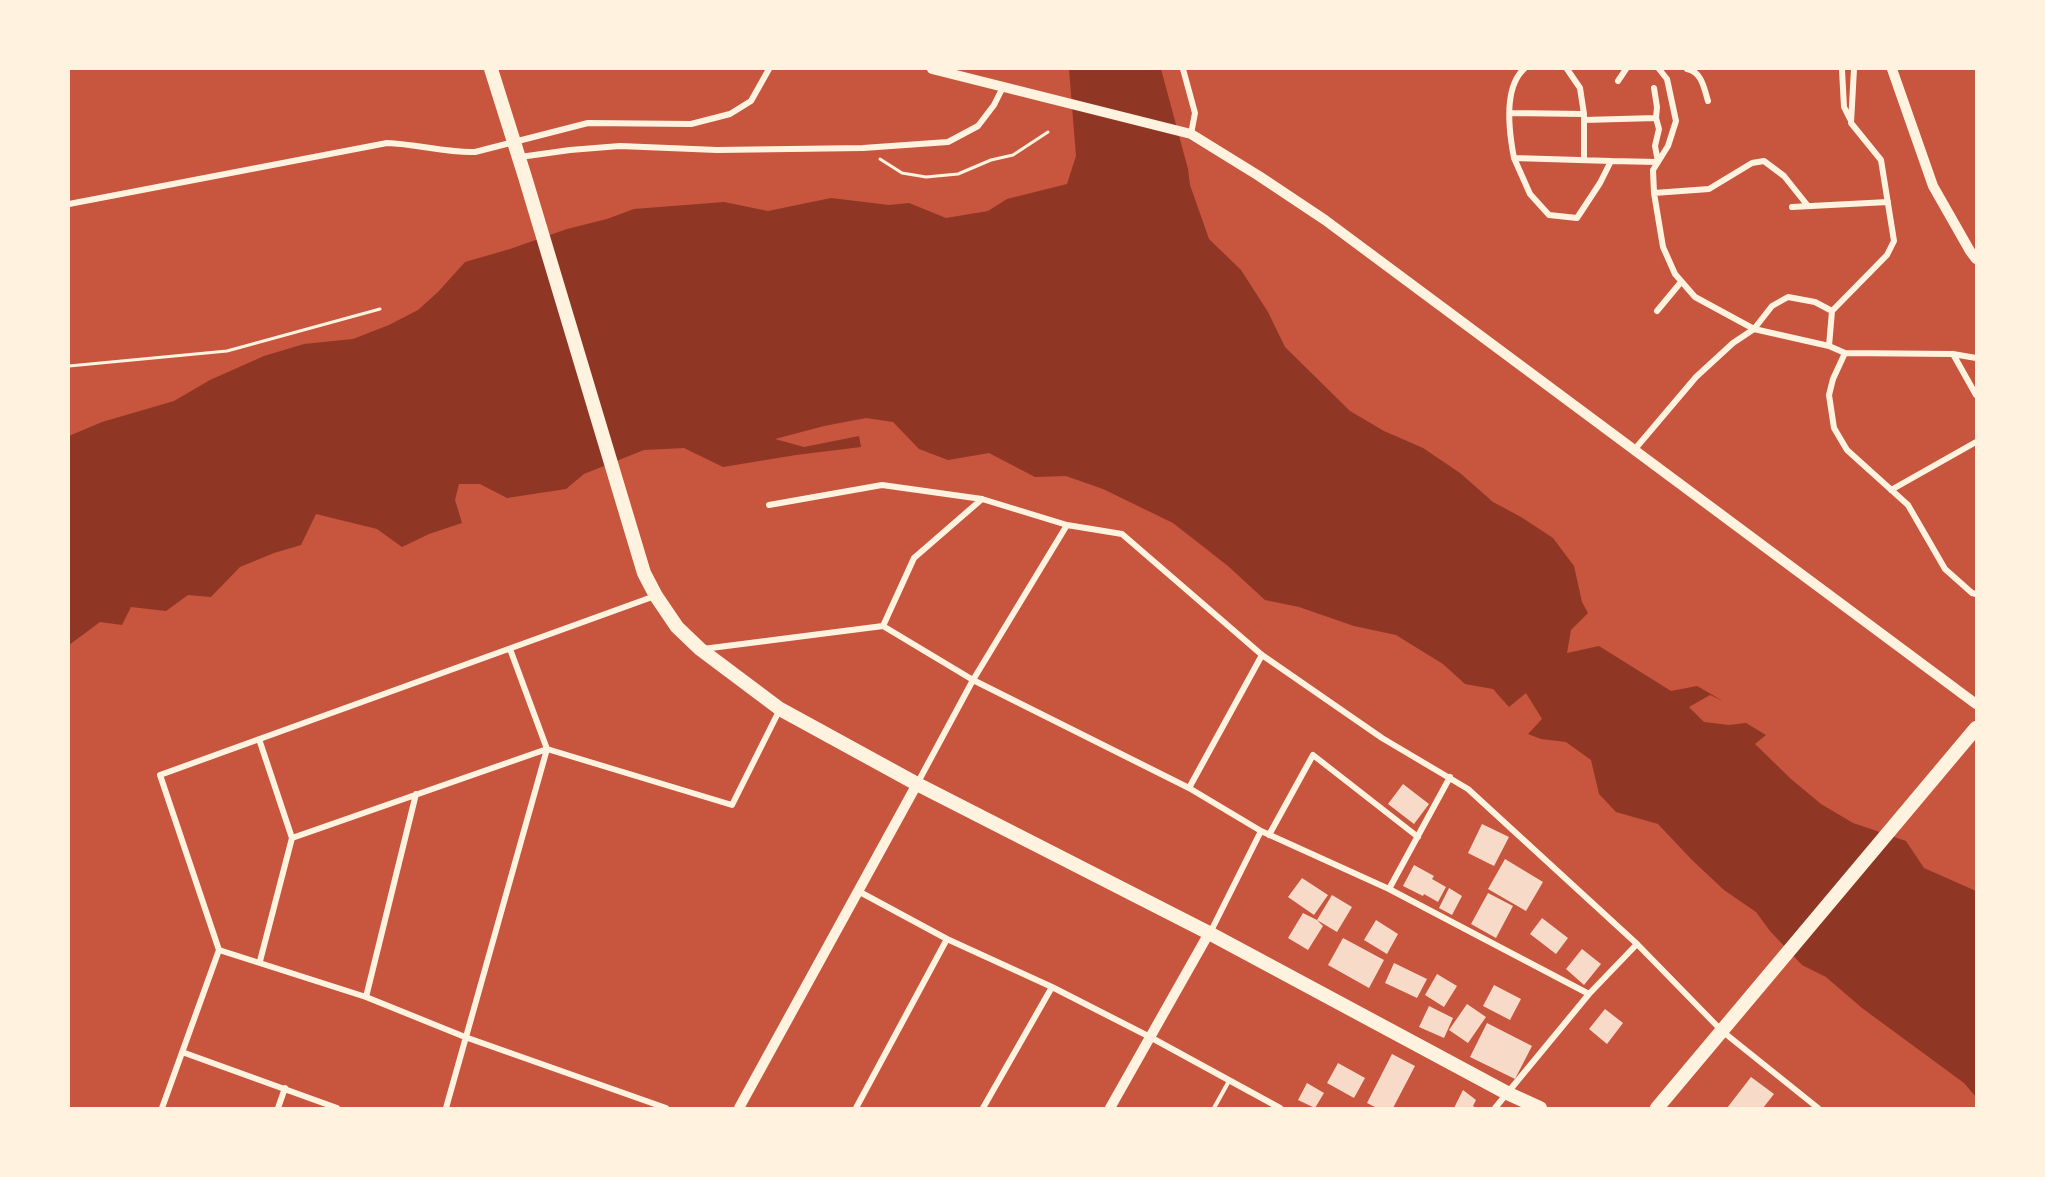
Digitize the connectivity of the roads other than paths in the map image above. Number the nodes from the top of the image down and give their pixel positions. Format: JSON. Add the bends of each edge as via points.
{"nodes":[{"id":1,"x":491,"y":69,"type":"edge"},
{"id":2,"x":769,"y":69,"type":"edge"},
{"id":3,"x":932,"y":69,"type":"edge"},
{"id":4,"x":1184,"y":69,"type":"edge"},
{"id":5,"x":1524,"y":69,"type":"edge"},
{"id":6,"x":1567,"y":69,"type":"edge"},
{"id":7,"x":1626,"y":69,"type":"edge"},
{"id":8,"x":1661,"y":69,"type":"edge"},
{"id":9,"x":1687,"y":69,"type":"edge"},
{"id":10,"x":1854,"y":69,"type":"edge"},
{"id":11,"x":1892,"y":69,"type":"edge"},
{"id":12,"x":1842,"y":70,"type":"edge"},
{"id":13,"x":1618,"y":81,"type":"dead end"},
{"id":14,"x":1003,"y":87,"type":"junction"},
{"id":15,"x":1653,"y":88,"type":"dead end"},
{"id":16,"x":1708,"y":101,"type":"dead end"},
{"id":17,"x":1511,"y":113,"type":"junction"},
{"id":18,"x":1584,"y":117,"type":"junction"},
{"id":19,"x":1656,"y":118,"type":"junction"},
{"id":20,"x":1851,"y":123,"type":"junction"},
{"id":21,"x":1191,"y":134,"type":"junction"},
{"id":22,"x":513,"y":143,"type":"junction"},
{"id":23,"x":519,"y":158,"type":"junction"},
{"id":24,"x":1514,"y":158,"type":"junction"},
{"id":25,"x":1584,"y":160,"type":"junction"},
{"id":26,"x":1611,"y":161,"type":"junction"},
{"id":27,"x":1658,"y":162,"type":"junction"},
{"id":28,"x":1654,"y":193,"type":"junction"},
{"id":29,"x":1888,"y":202,"type":"junction"},
{"id":30,"x":69,"y":204,"type":"edge"},
{"id":31,"x":1808,"y":206,"type":"junction"},
{"id":32,"x":1792,"y":207,"type":"dead end"},
{"id":33,"x":1976,"y":259,"type":"edge"},
{"id":34,"x":1682,"y":282,"type":"junction"},
{"id":35,"x":1657,"y":311,"type":"dead end"},
{"id":36,"x":1832,"y":311,"type":"junction"},
{"id":37,"x":1754,"y":329,"type":"junction"},
{"id":38,"x":1829,"y":346,"type":"junction"},
{"id":39,"x":1845,"y":353,"type":"junction"},
{"id":40,"x":1953,"y":354,"type":"junction"},
{"id":41,"x":1976,"y":358,"type":"edge"},
{"id":42,"x":1976,"y":396,"type":"edge"},
{"id":43,"x":1976,"y":442,"type":"edge"},
{"id":44,"x":1635,"y":449,"type":"junction"},
{"id":45,"x":1891,"y":490,"type":"junction"},
{"id":46,"x":981,"y":499,"type":"junction"},
{"id":47,"x":769,"y":505,"type":"dead end"},
{"id":48,"x":1067,"y":525,"type":"junction"},
{"id":49,"x":1976,"y":594,"type":"edge"},
{"id":50,"x":656,"y":596,"type":"junction"},
{"id":51,"x":883,"y":626,"type":"junction"},
{"id":52,"x":510,"y":649,"type":"junction"},
{"id":53,"x":700,"y":649,"type":"junction"},
{"id":54,"x":1262,"y":656,"type":"junction"},
{"id":55,"x":973,"y":680,"type":"junction"},
{"id":56,"x":1976,"y":704,"type":"edge"},
{"id":57,"x":780,"y":709,"type":"junction"},
{"id":58,"x":1972,"y":734,"type":"edge"},
{"id":59,"x":259,"y":739,"type":"junction"},
{"id":60,"x":547,"y":749,"type":"junction"},
{"id":61,"x":1450,"y":777,"type":"junction"},
{"id":62,"x":917,"y":784,"type":"junction"},
{"id":63,"x":1189,"y":788,"type":"junction"},
{"id":64,"x":416,"y":794,"type":"junction"},
{"id":65,"x":1261,"y":831,"type":"junction"},
{"id":66,"x":1269,"y":835,"type":"junction"},
{"id":67,"x":1418,"y":837,"type":"junction"},
{"id":68,"x":292,"y":838,"type":"junction"},
{"id":69,"x":1389,"y":889,"type":"junction"},
{"id":70,"x":858,"y":891,"type":"junction"},
{"id":71,"x":1209,"y":933,"type":"junction"},
{"id":72,"x":947,"y":939,"type":"junction"},
{"id":73,"x":1637,"y":944,"type":"junction"},
{"id":74,"x":219,"y":950,"type":"junction"},
{"id":75,"x":260,"y":962,"type":"junction"},
{"id":76,"x":1052,"y":987,"type":"junction"},
{"id":77,"x":1589,"y":994,"type":"junction"},
{"id":78,"x":366,"y":997,"type":"junction"},
{"id":79,"x":1722,"y":1031,"type":"junction"},
{"id":80,"x":465,"y":1037,"type":"junction"},
{"id":81,"x":1150,"y":1037,"type":"junction"},
{"id":82,"x":182,"y":1052,"type":"junction"},
{"id":83,"x":1229,"y":1081,"type":"junction"},
{"id":84,"x":285,"y":1088,"type":"junction"},
{"id":85,"x":1507,"y":1093,"type":"junction"},
{"id":86,"x":162,"y":1108,"type":"edge"},
{"id":87,"x":278,"y":1108,"type":"edge"},
{"id":88,"x":337,"y":1108,"type":"edge"},
{"id":89,"x":446,"y":1108,"type":"edge"},
{"id":90,"x":666,"y":1108,"type":"edge"},
{"id":91,"x":739,"y":1108,"type":"edge"},
{"id":92,"x":856,"y":1108,"type":"edge"},
{"id":93,"x":983,"y":1108,"type":"edge"},
{"id":94,"x":1110,"y":1108,"type":"edge"},
{"id":95,"x":1214,"y":1108,"type":"edge"},
{"id":96,"x":1280,"y":1108,"type":"edge"},
{"id":97,"x":1495,"y":1108,"type":"edge"},
{"id":98,"x":1540,"y":1108,"type":"edge"},
{"id":99,"x":1657,"y":1108,"type":"edge"},
{"id":100,"x":1818,"y":1108,"type":"edge"}],
"edges":[{"from":1,"to":22,"type":"highway"},
{"from":2,"to":22,"type":"street","via":[[750,101],[730,114],[691,124],[588,123]]},
{"from":3,"to":14,"type":"street"},
{"from":4,"to":21,"type":"street","via":[[1195,113]]},
{"from":5,"to":17,"type":"street","via":[[1516,76],[1512,88]]},
{"from":6,"to":18,"type":"street","via":[[1580,88]]},
{"from":7,"to":13,"type":"street"},
{"from":8,"to":27,"type":"street","via":[[1676,121]]},
{"from":9,"to":16,"type":"street","via":[[1701,78]]},
{"from":10,"to":20,"type":"street"},
{"from":11,"to":33,"type":"street","via":[[1933,186]]},
{"from":12,"to":20,"type":"street","via":[[1844,106]]},
{"from":14,"to":21,"type":"street"},
{"from":14,"to":23,"type":"street","via":[[978,126],[948,142],[863,148],[717,150],[620,146]]},
{"from":15,"to":19,"type":"street"},
{"from":17,"to":18,"type":"street"},
{"from":17,"to":24,"type":"street"},
{"from":18,"to":19,"type":"street"},
{"from":18,"to":25,"type":"street"},
{"from":19,"to":27,"type":"street"},
{"from":20,"to":29,"type":"street","via":[[1881,160]]},
{"from":21,"to":44,"type":"street","via":[[1325,220]]},
{"from":22,"to":23,"type":"highway"},
{"from":22,"to":30,"type":"street","via":[[460,152],[387,143]]},
{"from":23,"to":50,"type":"highway","via":[[631,532]]},
{"from":24,"to":25,"type":"street"},
{"from":24,"to":26,"type":"street","via":[[1530,194],[1549,215],[1577,218]]},
{"from":25,"to":26,"type":"street"},
{"from":26,"to":27,"type":"street"},
{"from":27,"to":28,"type":"street","via":[[1653,170]]},
{"from":28,"to":31,"type":"street","via":[[1709,189],[1764,161],[1784,176]]},
{"from":28,"to":34,"type":"street","via":[[1663,247]]},
{"from":29,"to":31,"type":"street"},
{"from":29,"to":36,"type":"street","via":[[1894,241],[1887,255]]},
{"from":31,"to":32,"type":"street"},
{"from":34,"to":35,"type":"street"},
{"from":34,"to":37,"type":"street","via":[[1695,297]]},
{"from":36,"to":37,"type":"street","via":[[1815,302],[1788,297],[1772,306]]},
{"from":36,"to":38,"type":"street"},
{"from":37,"to":38,"type":"street"},
{"from":37,"to":44,"type":"street","via":[[1696,377]]},
{"from":38,"to":39,"type":"street"},
{"from":39,"to":40,"type":"street"},
{"from":39,"to":45,"type":"street","via":[[1829,395],[1834,428],[1848,450]]},
{"from":40,"to":41,"type":"street"},
{"from":40,"to":42,"type":"street"},
{"from":43,"to":45,"type":"street"},
{"from":44,"to":56,"type":"street"},
{"from":45,"to":49,"type":"street","via":[[1908,506],[1945,569]]},
{"from":46,"to":47,"type":"street","via":[[882,485]]},
{"from":46,"to":48,"type":"street"},
{"from":46,"to":51,"type":"street","via":[[914,558]]},
{"from":48,"to":54,"type":"street","via":[[1122,534]]},
{"from":48,"to":55,"type":"street"},
{"from":50,"to":52,"type":"street"},
{"from":50,"to":53,"type":"highway","via":[[677,627]]},
{"from":51,"to":53,"type":"street"},
{"from":51,"to":55,"type":"street"},
{"from":52,"to":59,"type":"street"},
{"from":52,"to":60,"type":"street"},
{"from":53,"to":57,"type":"highway"},
{"from":54,"to":61,"type":"street","via":[[1382,738]]},
{"from":54,"to":63,"type":"street"},
{"from":55,"to":62,"type":"street"},
{"from":55,"to":63,"type":"street"},
{"from":57,"to":60,"type":"street","via":[[732,805]]},
{"from":57,"to":62,"type":"highway"},
{"from":58,"to":79,"type":"highway"},
{"from":59,"to":68,"type":"street"},
{"from":59,"to":74,"type":"street","via":[[160,775]]},
{"from":60,"to":64,"type":"street"},
{"from":60,"to":80,"type":"street"},
{"from":61,"to":67,"type":"street"},
{"from":61,"to":73,"type":"street","via":[[1468,789]]},
{"from":62,"to":70,"type":"street"},
{"from":62,"to":71,"type":"highway"},
{"from":63,"to":65,"type":"street"},
{"from":64,"to":68,"type":"street"},
{"from":64,"to":78,"type":"street"},
{"from":65,"to":66,"type":"street"},
{"from":65,"to":71,"type":"street"},
{"from":66,"to":67,"type":"street","via":[[1313,755]]},
{"from":66,"to":69,"type":"street"},
{"from":67,"to":69,"type":"street"},
{"from":68,"to":75,"type":"street"},
{"from":69,"to":77,"type":"street"},
{"from":70,"to":72,"type":"street"},
{"from":70,"to":91,"type":"street"},
{"from":71,"to":81,"type":"street"},
{"from":71,"to":85,"type":"highway"},
{"from":72,"to":76,"type":"street"},
{"from":72,"to":92,"type":"street"},
{"from":73,"to":77,"type":"street"},
{"from":73,"to":79,"type":"street"},
{"from":74,"to":75,"type":"street"},
{"from":74,"to":82,"type":"street"},
{"from":75,"to":78,"type":"street"},
{"from":76,"to":81,"type":"street"},
{"from":76,"to":93,"type":"street"},
{"from":77,"to":85,"type":"street"},
{"from":78,"to":80,"type":"street"},
{"from":79,"to":99,"type":"highway"},
{"from":79,"to":100,"type":"street"},
{"from":80,"to":89,"type":"street"},
{"from":80,"to":90,"type":"street"},
{"from":81,"to":83,"type":"street"},
{"from":81,"to":94,"type":"street"},
{"from":82,"to":84,"type":"street"},
{"from":82,"to":86,"type":"street"},
{"from":83,"to":95,"type":"lane"},
{"from":83,"to":96,"type":"street"},
{"from":84,"to":87,"type":"street"},
{"from":84,"to":88,"type":"street"},
{"from":85,"to":97,"type":"street"},
{"from":85,"to":98,"type":"highway"}]}
